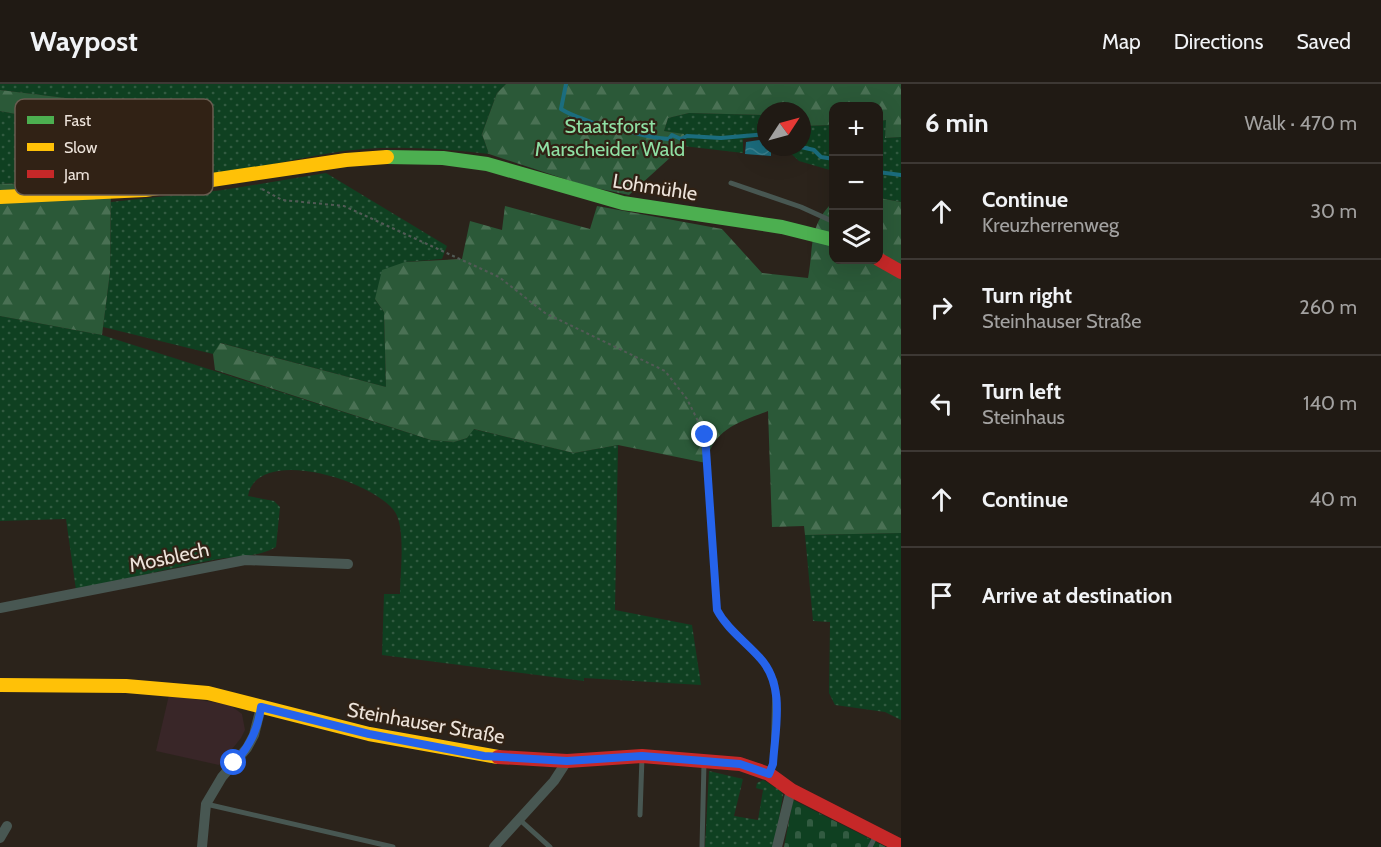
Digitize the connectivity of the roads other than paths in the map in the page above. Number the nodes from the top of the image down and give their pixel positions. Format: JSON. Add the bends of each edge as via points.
{"nodes":[{"id":1,"x":213,"y":182,"type":"edge"},
{"id":2,"x":731,"y":183,"type":"dead end"},
{"id":3,"x":77,"y":195,"type":"edge"},
{"id":4,"x":0,"y":197,"type":"edge"},
{"id":5,"x":829,"y":220,"type":"edge"},
{"id":6,"x":829,"y":238,"type":"edge"},
{"id":7,"x":883,"y":261,"type":"edge"},
{"id":8,"x":901,"y":272,"type":"edge"},
{"id":9,"x":710,"y":510,"type":"road end"},
{"id":10,"x":348,"y":564,"type":"dead end"},
{"id":11,"x":0,"y":608,"type":"edge"},
{"id":12,"x":0,"y":685,"type":"edge"},
{"id":13,"x":261,"y":707,"type":"junction"},
{"id":14,"x":642,"y":756,"type":"junction"},
{"id":15,"x":567,"y":761,"type":"junction"},
{"id":16,"x":704,"y":761,"type":"junction"},
{"id":17,"x":769,"y":774,"type":"junction"},
{"id":18,"x":790,"y":790,"type":"junction"},
{"id":19,"x":206,"y":804,"type":"junction"},
{"id":20,"x":640,"y":815,"type":"dead end"},
{"id":21,"x":520,"y":820,"type":"junction"},
{"id":22,"x":7,"y":826,"type":"dead end"},
{"id":23,"x":877,"y":834,"type":"junction"},
{"id":24,"x":0,"y":838,"type":"edge"},
{"id":25,"x":901,"y":846,"type":"edge"},
{"id":26,"x":202,"y":847,"type":"edge"},
{"id":27,"x":393,"y":847,"type":"edge"},
{"id":28,"x":494,"y":847,"type":"edge"},
{"id":29,"x":550,"y":847,"type":"edge"},
{"id":30,"x":702,"y":847,"type":"edge"},
{"id":31,"x":777,"y":847,"type":"edge"},
{"id":32,"x":870,"y":847,"type":"edge"}],
"edges":[{"from":1,"to":6,"type":"street","name":"Lohmühle","via":[[383,157],[473,161],[624,204],[766,223]]},
{"from":2,"to":5,"type":"lane"},
{"from":3,"to":4,"type":"street","name":"Lohmühle"},
{"from":7,"to":8,"type":"street"},
{"from":9,"to":17,"type":"lane","via":[[717,610],[775,681],[773,764]]},
{"from":10,"to":11,"type":"street","name":"Mosblech","via":[[245,560]]},
{"from":12,"to":13,"type":"street","name":"Steinhauser Straße","via":[[159,688],[208,693]]},
{"from":13,"to":15,"type":"street","name":"Steinhauser Straße","via":[[369,734],[484,756]]},
{"from":13,"to":19,"type":"street","via":[[247,748],[222,777]]},
{"from":14,"to":15,"type":"street","name":"Steinhauser Straße"},
{"from":14,"to":16,"type":"street","name":"Steinhauser Straße"},
{"from":14,"to":20,"type":"lane"},
{"from":15,"to":21,"type":"street"},
{"from":16,"to":17,"type":"street","name":"Steinhauser Straße","via":[[740,764]]},
{"from":16,"to":30,"type":"lane"},
{"from":17,"to":18,"type":"street","name":"Steinhauser Straße"},
{"from":18,"to":23,"type":"street","name":"Steinhauser Straße"},
{"from":18,"to":31,"type":"street"},
{"from":19,"to":26,"type":"street"},
{"from":19,"to":27,"type":"lane"},
{"from":21,"to":28,"type":"street"},
{"from":21,"to":29,"type":"lane"},
{"from":22,"to":24,"type":"street"},
{"from":23,"to":25,"type":"street","name":"Steinhauser Straße"},
{"from":23,"to":32,"type":"lane"}]}
